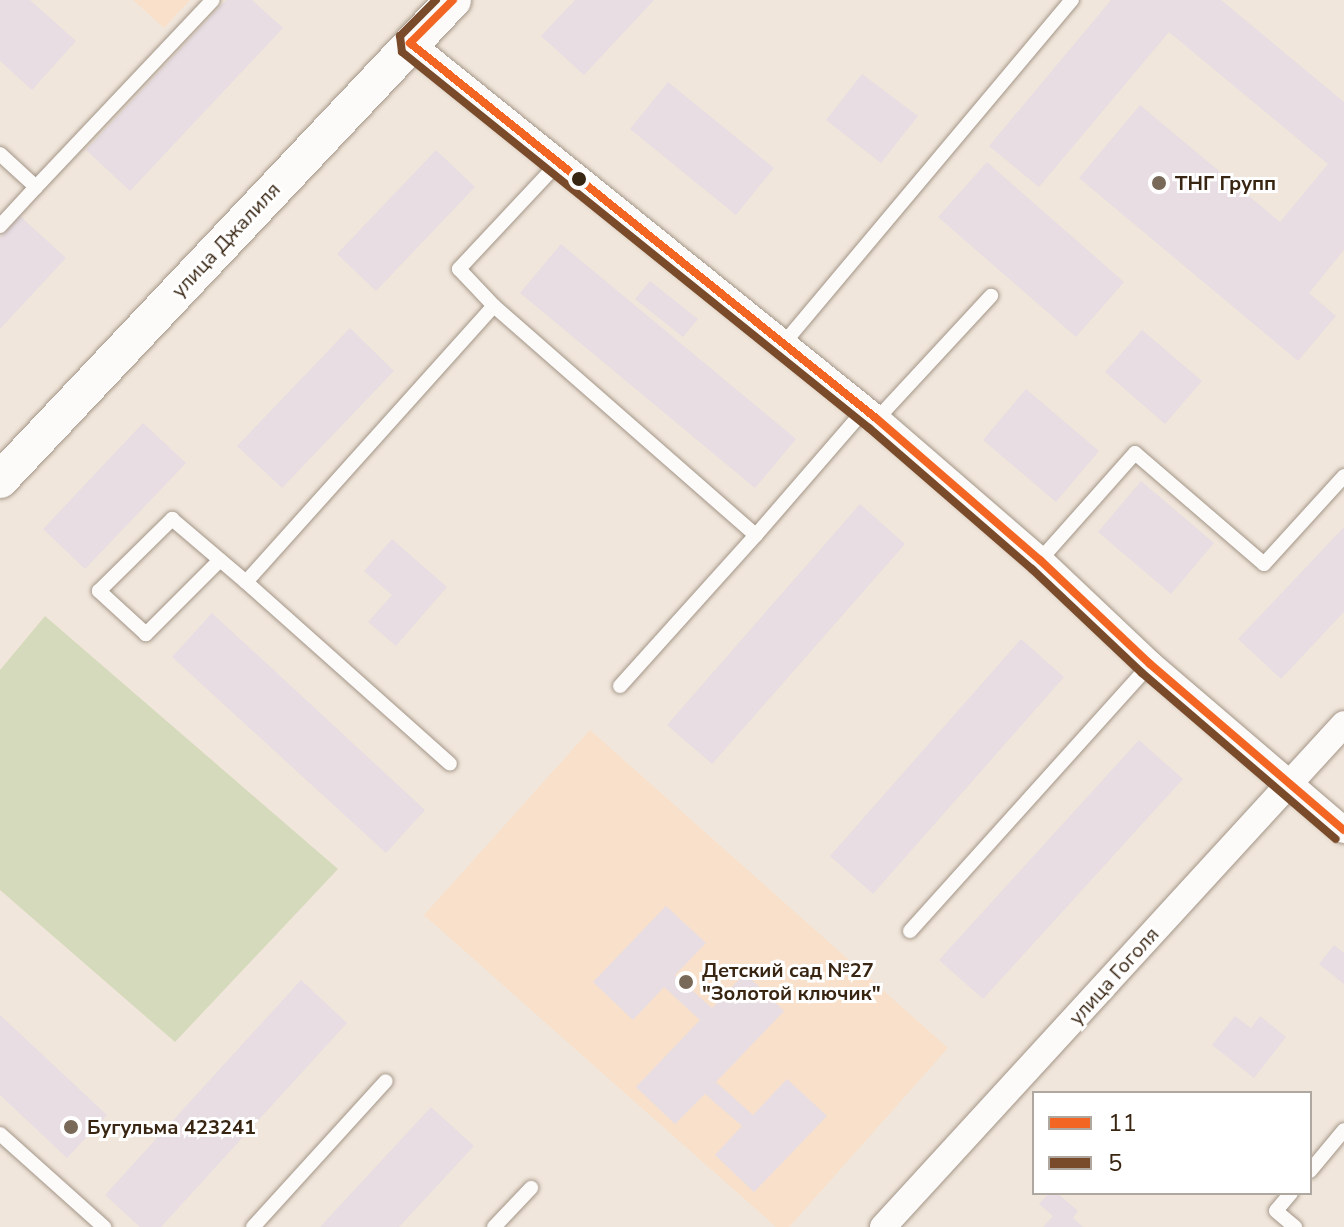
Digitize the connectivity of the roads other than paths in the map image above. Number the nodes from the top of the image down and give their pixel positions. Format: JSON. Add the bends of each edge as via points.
{"nodes":[{"id":1,"x":213,"y":0,"type":"edge"},
{"id":2,"x":453,"y":0,"type":"edge"},
{"id":3,"x":1072,"y":0,"type":"edge"},
{"id":4,"x":410,"y":43,"type":"junction"},
{"id":5,"x":0,"y":154,"type":"edge"},
{"id":6,"x":560,"y":161,"type":"junction"},
{"id":7,"x":36,"y":187,"type":"junction"},
{"id":8,"x":0,"y":226,"type":"edge"},
{"id":9,"x":991,"y":296,"type":"dead end"},
{"id":10,"x":494,"y":306,"type":"junction"},
{"id":11,"x":784,"y":343,"type":"junction"},
{"id":12,"x":871,"y":414,"type":"junction"},
{"id":13,"x":1344,"y":476,"type":"edge"},
{"id":14,"x":0,"y":480,"type":"edge"},
{"id":15,"x":756,"y":535,"type":"junction"},
{"id":16,"x":220,"y":560,"type":"junction"},
{"id":17,"x":1040,"y":560,"type":"junction"},
{"id":18,"x":246,"y":582,"type":"junction"},
{"id":19,"x":1150,"y":664,"type":"junction"},
{"id":20,"x":620,"y":686,"type":"dead end"},
{"id":21,"x":1344,"y":724,"type":"edge"},
{"id":22,"x":450,"y":764,"type":"dead end"},
{"id":23,"x":1291,"y":785,"type":"junction"},
{"id":24,"x":1344,"y":830,"type":"edge"},
{"id":25,"x":910,"y":931,"type":"dead end"},
{"id":26,"x":386,"y":1081,"type":"dead end"},
{"id":27,"x":1344,"y":1130,"type":"edge"},
{"id":28,"x":0,"y":1134,"type":"edge"},
{"id":29,"x":1312,"y":1169,"type":"edge"},
{"id":30,"x":531,"y":1188,"type":"dead end"},
{"id":31,"x":1289,"y":1195,"type":"edge"},
{"id":32,"x":104,"y":1227,"type":"edge"},
{"id":33,"x":253,"y":1227,"type":"edge"},
{"id":34,"x":494,"y":1227,"type":"edge"},
{"id":35,"x":883,"y":1227,"type":"edge"},
{"id":36,"x":1295,"y":1227,"type":"edge"}],
"edges":[{"from":1,"to":7,"type":"lane"},
{"from":2,"to":4,"type":"main road","name":"улица Джалиля"},
{"from":3,"to":11,"type":"lane"},
{"from":4,"to":6,"type":"street"},
{"from":4,"to":14,"type":"main road","name":"улица Джалиля"},
{"from":5,"to":7,"type":"lane"},
{"from":6,"to":10,"type":"lane","via":[[459,269]]},
{"from":6,"to":11,"type":"street"},
{"from":7,"to":8,"type":"lane"},
{"from":9,"to":12,"type":"lane"},
{"from":10,"to":15,"type":"lane"},
{"from":10,"to":18,"type":"lane"},
{"from":11,"to":12,"type":"street"},
{"from":12,"to":15,"type":"lane"},
{"from":12,"to":17,"type":"street"},
{"from":13,"to":17,"type":"lane","via":[[1264,564],[1135,453]]},
{"from":15,"to":20,"type":"lane"},
{"from":16,"to":16,"type":"lane","via":[[172,519],[99,591],[146,634]]},
{"from":16,"to":18,"type":"lane"},
{"from":17,"to":19,"type":"street"},
{"from":18,"to":22,"type":"lane"},
{"from":19,"to":23,"type":"street"},
{"from":19,"to":25,"type":"lane"},
{"from":21,"to":23,"type":"street","name":"улица Гоголя"},
{"from":23,"to":24,"type":"street"},
{"from":23,"to":35,"type":"street","name":"улица Гоголя"},
{"from":26,"to":33,"type":"lane"},
{"from":27,"to":29,"type":"lane"},
{"from":28,"to":32,"type":"lane"},
{"from":30,"to":34,"type":"lane"},
{"from":31,"to":36,"type":"lane","via":[[1276,1211]]}]}
